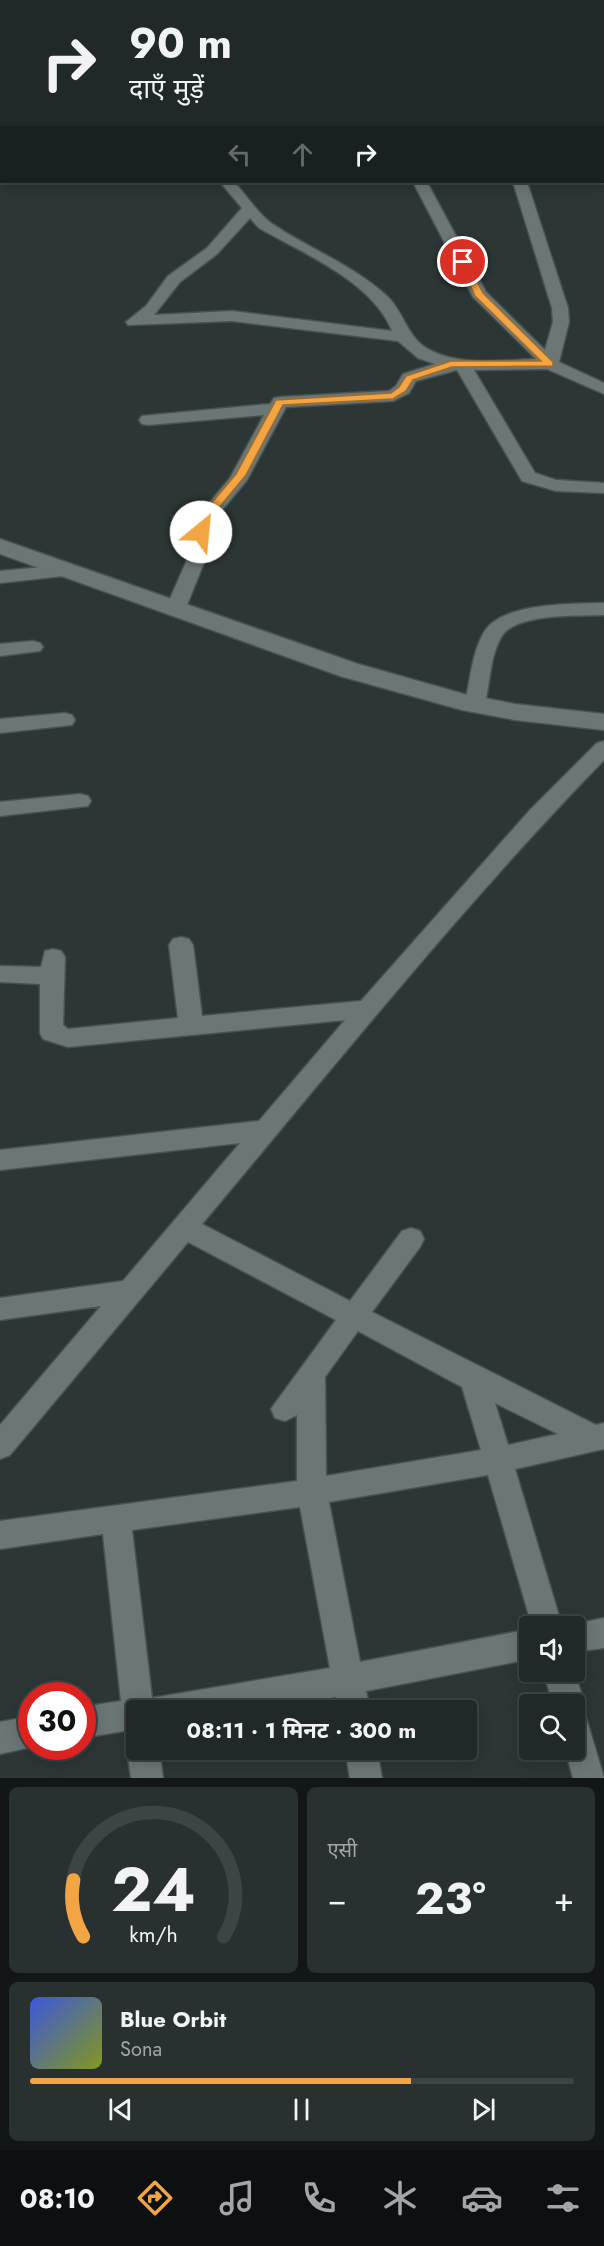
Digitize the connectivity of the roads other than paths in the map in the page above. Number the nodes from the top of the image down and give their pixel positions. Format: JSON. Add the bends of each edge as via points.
{"nodes":[{"id":1,"x":234,"y":183,"type":"edge"},
{"id":2,"x":421,"y":183,"type":"edge"},
{"id":3,"x":520,"y":183,"type":"edge"},
{"id":4,"x":249,"y":209,"type":"junction"},
{"id":5,"x":403,"y":337,"type":"junction"},
{"id":6,"x":550,"y":364,"type":"junction"},
{"id":7,"x":457,"y":365,"type":"junction"},
{"id":8,"x":604,"y":389,"type":"edge"},
{"id":9,"x":274,"y":409,"type":"junction"},
{"id":10,"x":148,"y":420,"type":"dead end"},
{"id":11,"x":604,"y":488,"type":"edge"},
{"id":12,"x":0,"y":546,"type":"edge"},
{"id":13,"x":65,"y":571,"type":"junction"},
{"id":14,"x":0,"y":577,"type":"edge"},
{"id":15,"x":604,"y":609,"type":"edge"},
{"id":16,"x":175,"y":610,"type":"junction"},
{"id":17,"x":33,"y":647,"type":"dead end"},
{"id":18,"x":0,"y":651,"type":"edge"},
{"id":19,"x":475,"y":704,"type":"junction"},
{"id":20,"x":65,"y":720,"type":"dead end"},
{"id":21,"x":604,"y":722,"type":"edge"},
{"id":22,"x":0,"y":726,"type":"edge"},
{"id":23,"x":604,"y":748,"type":"edge"},
{"id":24,"x":80,"y":801,"type":"dead end"},
{"id":25,"x":0,"y":809,"type":"edge"},
{"id":26,"x":181,"y":945,"type":"dead end"},
{"id":27,"x":0,"y":974,"type":"edge"},
{"id":28,"x":368,"y":1009,"type":"junction"},
{"id":29,"x":190,"y":1027,"type":"junction"},
{"id":30,"x":268,"y":1130,"type":"junction"},
{"id":31,"x":0,"y":1160,"type":"edge"},
{"id":32,"x":184,"y":1227,"type":"junction"},
{"id":33,"x":411,"y":1239,"type":"dead end"},
{"id":34,"x":129,"y":1291,"type":"junction"},
{"id":35,"x":0,"y":1309,"type":"edge"},
{"id":36,"x":354,"y":1316,"type":"junction"},
{"id":37,"x":311,"y":1375,"type":"junction"},
{"id":38,"x":474,"y":1378,"type":"junction"},
{"id":39,"x":285,"y":1409,"type":"dead end"},
{"id":40,"x":599,"y":1437,"type":"edge"},
{"id":41,"x":0,"y":1446,"type":"edge"},
{"id":42,"x":500,"y":1460,"type":"junction"},
{"id":43,"x":312,"y":1492,"type":"junction"},
{"id":44,"x":116,"y":1521,"type":"junction"},
{"id":45,"x":0,"y":1535,"type":"edge"},
{"id":46,"x":544,"y":1616,"type":"edge"},
{"id":47,"x":604,"y":1632,"type":"edge"},
{"id":48,"x":585,"y":1635,"type":"edge"},
{"id":49,"x":519,"y":1647,"type":"edge"},
{"id":50,"x":351,"y":1695,"type":"edge"},
{"id":51,"x":136,"y":1700,"type":"edge"},
{"id":52,"x":288,"y":1700,"type":"edge"},
{"id":53,"x":126,"y":1714,"type":"edge"},
{"id":54,"x":96,"y":1720,"type":"edge"},
{"id":55,"x":18,"y":1735,"type":"edge"},
{"id":56,"x":0,"y":1738,"type":"edge"},
{"id":57,"x":145,"y":1760,"type":"edge"},
{"id":58,"x":363,"y":1760,"type":"edge"},
{"id":59,"x":584,"y":1760,"type":"edge"},
{"id":60,"x":147,"y":1778,"type":"edge"},
{"id":61,"x":366,"y":1778,"type":"edge"},
{"id":62,"x":589,"y":1778,"type":"edge"}],
"edges":[{"from":1,"to":4,"type":"street"},
{"from":2,"to":6,"type":"street","via":[[478,294]]},
{"from":3,"to":6,"type":"street","via":[[560,308],[561,322]]},
{"from":4,"to":5,"type":"street","via":[[264,225],[340,267],[382,300]]},
{"from":4,"to":5,"type":"street","via":[[212,251],[174,279],[152,309],[132,323],[232,316]]},
{"from":5,"to":7,"type":"street","via":[[424,354]]},
{"from":6,"to":7,"type":"street"},
{"from":6,"to":8,"type":"street"},
{"from":7,"to":9,"type":"street","via":[[409,378],[393,396],[287,401]]},
{"from":7,"to":11,"type":"street","via":[[528,477],[557,486]]},
{"from":9,"to":10,"type":"street"},
{"from":9,"to":16,"type":"street","via":[[241,475],[204,520],[196,560]]},
{"from":12,"to":13,"type":"street"},
{"from":13,"to":14,"type":"street"},
{"from":13,"to":16,"type":"street"},
{"from":15,"to":19,"type":"street","via":[[522,616],[500,625],[491,638]]},
{"from":16,"to":19,"type":"street","via":[[349,670]]},
{"from":17,"to":18,"type":"street"},
{"from":19,"to":21,"type":"street"},
{"from":20,"to":22,"type":"street"},
{"from":23,"to":28,"type":"street","via":[[538,815]]},
{"from":24,"to":25,"type":"street"},
{"from":26,"to":29,"type":"street"},
{"from":27,"to":29,"type":"street","via":[[53,967],[51,1025],[52,1033],[58,1037]]},
{"from":28,"to":29,"type":"street"},
{"from":28,"to":30,"type":"street"},
{"from":30,"to":31,"type":"street"},
{"from":30,"to":32,"type":"street"},
{"from":32,"to":34,"type":"street"},
{"from":32,"to":36,"type":"street"},
{"from":33,"to":36,"type":"street"},
{"from":34,"to":35,"type":"street"},
{"from":34,"to":41,"type":"street"},
{"from":36,"to":37,"type":"street"},
{"from":36,"to":38,"type":"street"},
{"from":37,"to":39,"type":"street"},
{"from":37,"to":43,"type":"street"},
{"from":38,"to":40,"type":"street"},
{"from":38,"to":42,"type":"street"},
{"from":40,"to":42,"type":"street"},
{"from":42,"to":43,"type":"street"},
{"from":42,"to":46,"type":"street"},
{"from":43,"to":44,"type":"street"},
{"from":43,"to":50,"type":"street"},
{"from":44,"to":45,"type":"street"},
{"from":44,"to":51,"type":"street"},
{"from":47,"to":48,"type":"street"},
{"from":49,"to":50,"type":"street"},
{"from":50,"to":52,"type":"street"},
{"from":53,"to":54,"type":"street"},
{"from":55,"to":56,"type":"street"},
{"from":57,"to":60,"type":"street"},
{"from":58,"to":61,"type":"street"},
{"from":59,"to":62,"type":"street"}]}
